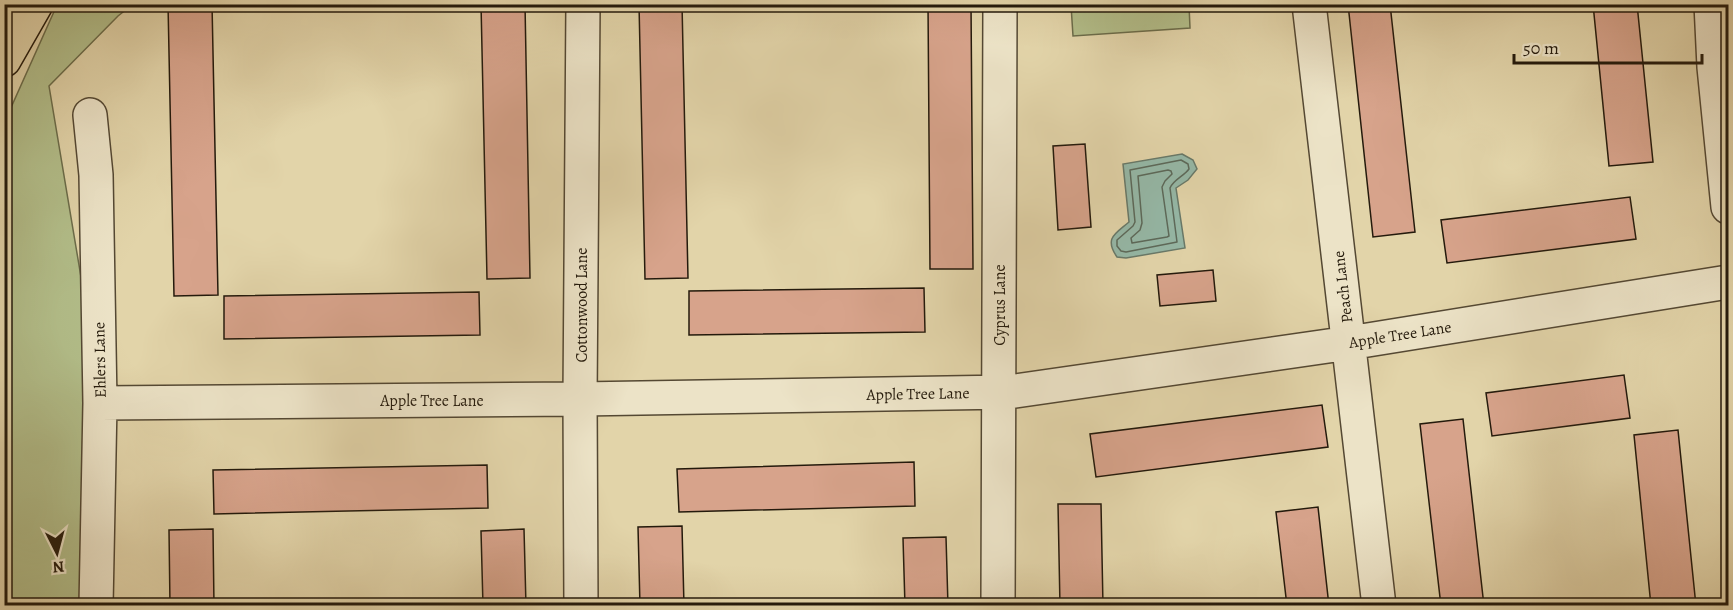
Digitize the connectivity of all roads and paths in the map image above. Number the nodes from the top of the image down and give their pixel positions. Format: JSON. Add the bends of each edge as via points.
{"nodes":[{"id":1,"x":36,"y":4,"type":"edge"},
{"id":2,"x":583,"y":4,"type":"edge"},
{"id":3,"x":1000,"y":4,"type":"edge"},
{"id":4,"x":1309,"y":4,"type":"edge"},
{"id":5,"x":1717,"y":22,"type":"edge"},
{"id":6,"x":4,"y":60,"type":"edge"},
{"id":7,"x":90,"y":115,"type":"dead end"},
{"id":8,"x":1724,"y":120,"type":"edge"},
{"id":9,"x":1728,"y":207,"type":"edge"},
{"id":10,"x":1728,"y":282,"type":"edge"},
{"id":11,"x":1349,"y":343,"type":"junction"},
{"id":12,"x":998,"y":392,"type":"junction"},
{"id":13,"x":580,"y":399,"type":"junction"},
{"id":14,"x":100,"y":403,"type":"junction"},
{"id":15,"x":96,"y":606,"type":"edge"},
{"id":16,"x":581,"y":606,"type":"edge"},
{"id":17,"x":998,"y":606,"type":"edge"},
{"id":18,"x":1379,"y":606,"type":"edge"}],
"edges":[{"from":1,"to":6,"type":"highway"},
{"from":2,"to":13,"type":"street","name":"Cottonwood Lane"},
{"from":3,"to":12,"type":"street","name":"Cyprus Lane"},
{"from":4,"to":11,"type":"street","name":"Peach Lane"},
{"from":5,"to":8,"type":"street"},
{"from":7,"to":14,"type":"street","name":"Ehlers Lane","via":[[96,176]]},
{"from":8,"to":9,"type":"street"},
{"from":10,"to":11,"type":"street","name":"Apple Tree Lane"},
{"from":11,"to":12,"type":"street","name":"Apple Tree Lane"},
{"from":11,"to":18,"type":"street","name":"Peach Lane"},
{"from":12,"to":13,"type":"street","name":"Apple Tree Lane"},
{"from":12,"to":17,"type":"street","name":"Cyprus Lane"},
{"from":13,"to":14,"type":"street","name":"Apple Tree Lane"},
{"from":13,"to":16,"type":"street","name":"Cottonwood Lane"},
{"from":14,"to":15,"type":"street","name":"Ehlers Lane"}]}
